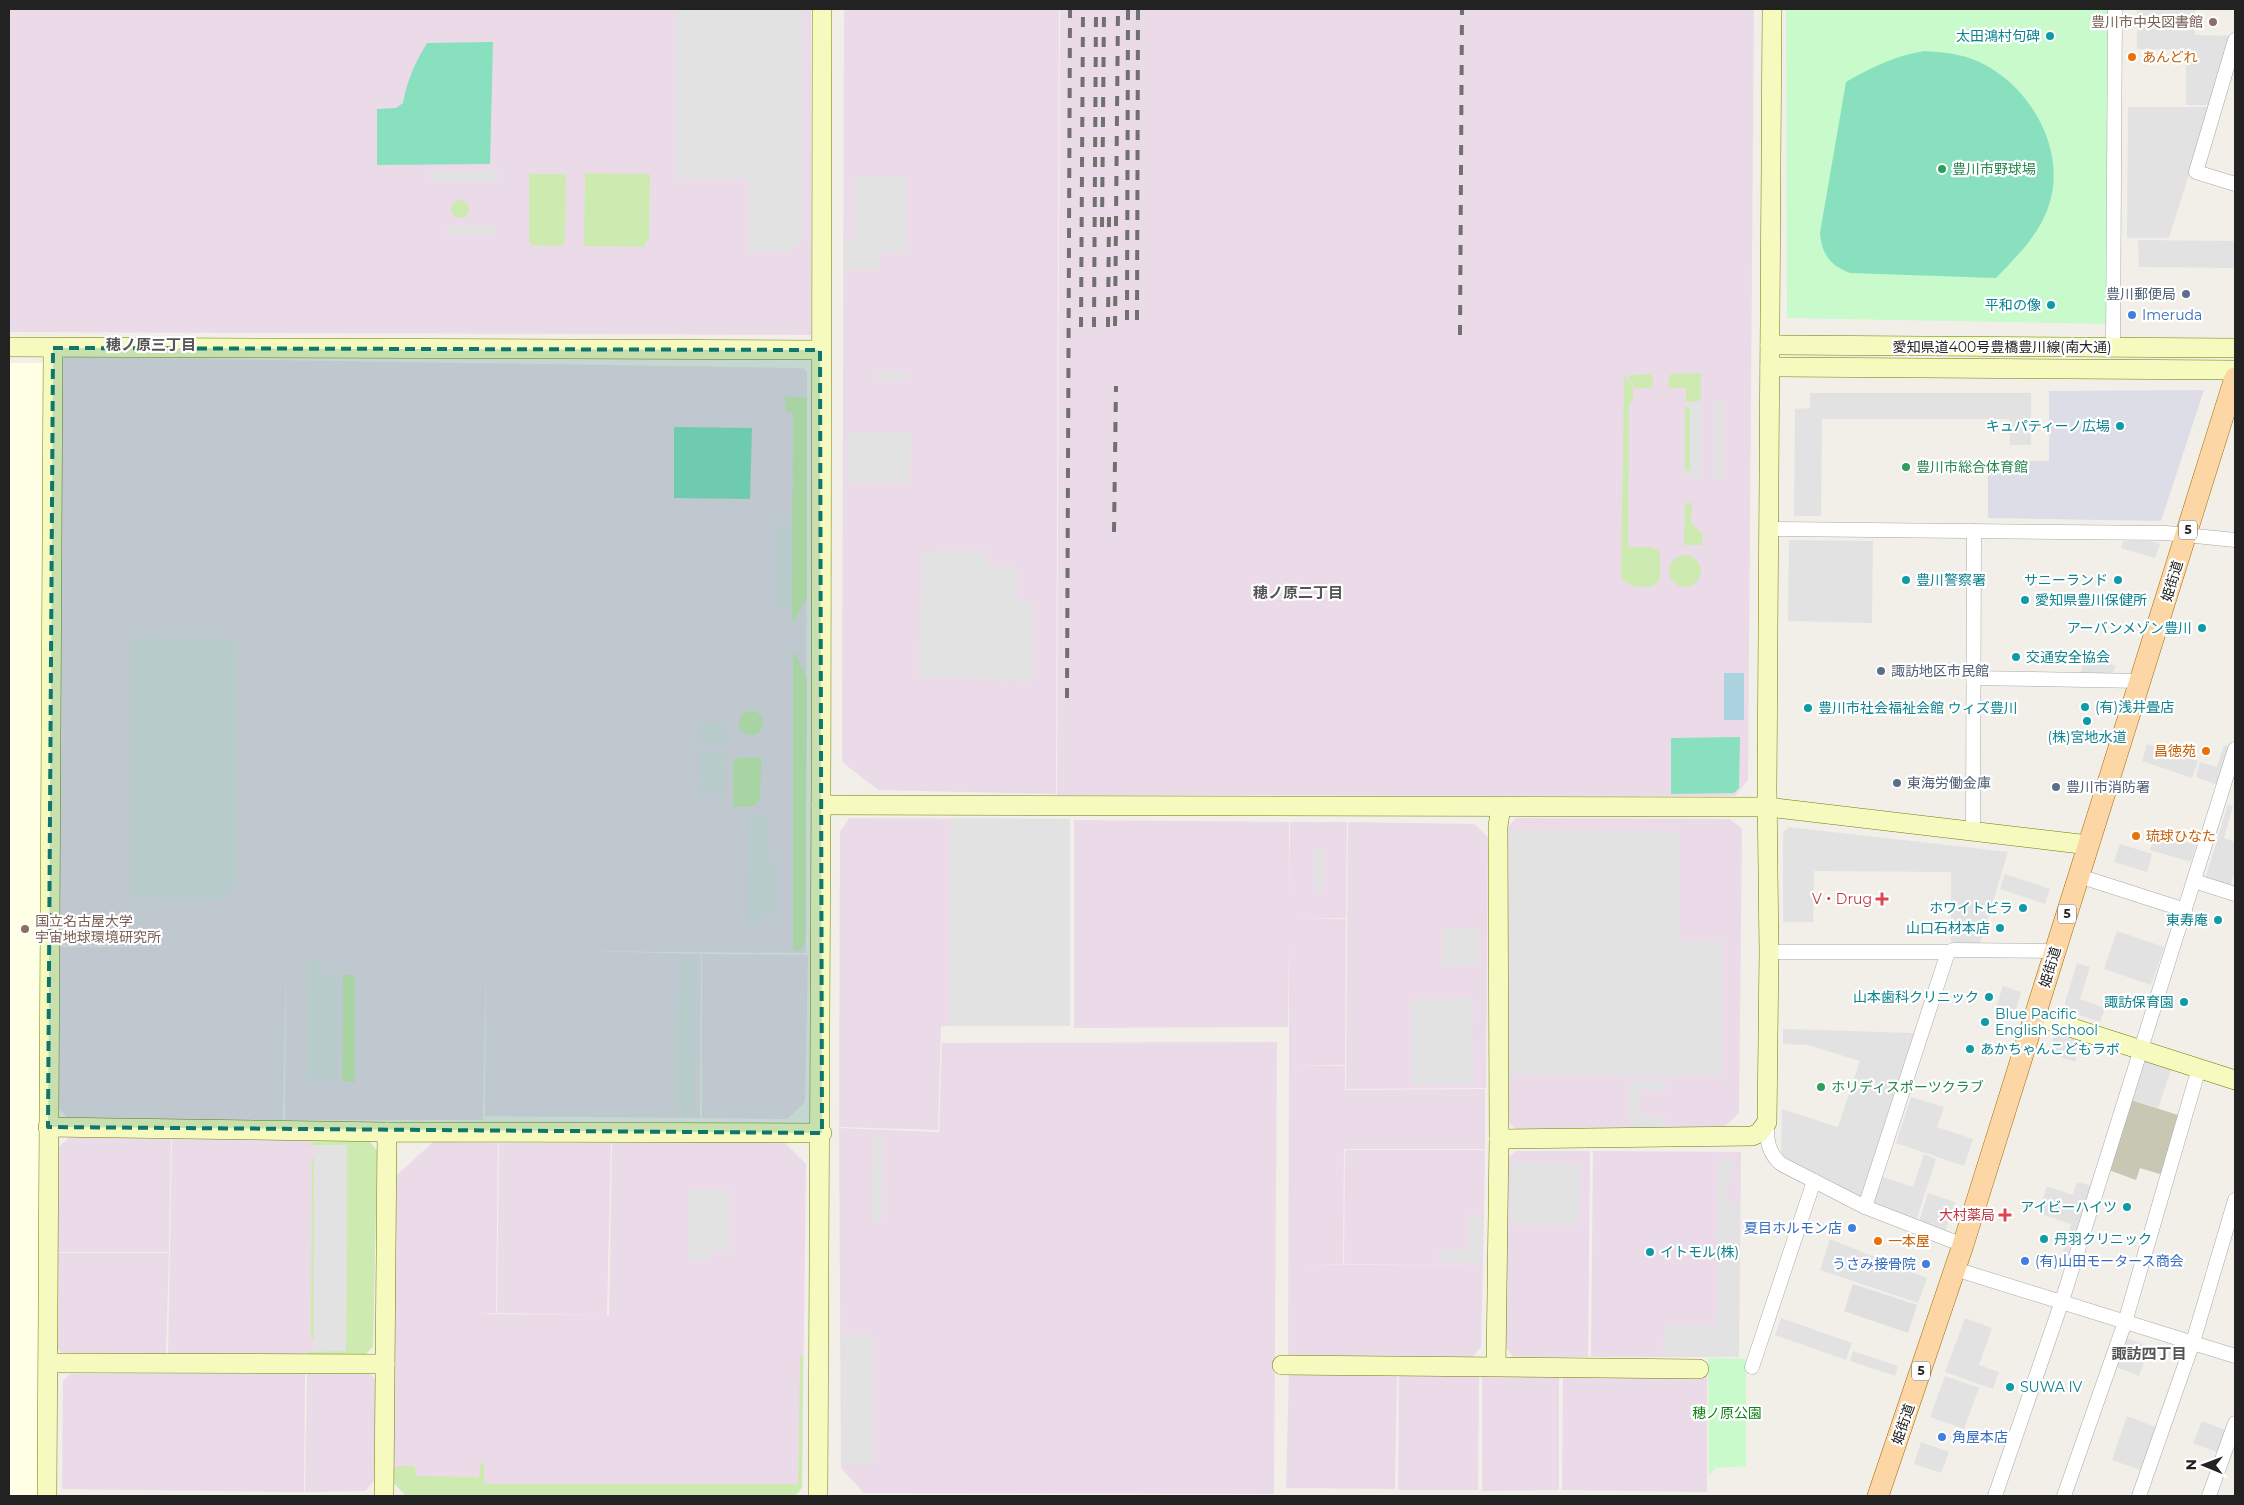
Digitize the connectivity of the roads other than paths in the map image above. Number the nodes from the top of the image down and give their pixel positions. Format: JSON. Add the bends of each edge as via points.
{"nodes":[{"id":1,"x":822,"y":9,"type":"edge"},
{"id":2,"x":1772,"y":9,"type":"edge"},
{"id":3,"x":2115,"y":9,"type":"edge"},
{"id":4,"x":2235,"y":40,"type":"edge"},
{"id":5,"x":2235,"y":184,"type":"edge"},
{"id":6,"x":1770,"y":345,"type":"junction"},
{"id":7,"x":9,"y":347,"type":"edge"},
{"id":8,"x":2113,"y":347,"type":"junction"},
{"id":9,"x":53,"y":348,"type":"junction"},
{"id":10,"x":2235,"y":348,"type":"edge"},
{"id":11,"x":820,"y":350,"type":"junction"},
{"id":12,"x":1770,"y":367,"type":"junction"},
{"id":13,"x":2235,"y":370,"type":"edge"},
{"id":14,"x":2235,"y":378,"type":"edge"},
{"id":15,"x":1768,"y":529,"type":"junction"},
{"id":16,"x":1974,"y":532,"type":"junction"},
{"id":17,"x":2187,"y":534,"type":"junction"},
{"id":18,"x":2235,"y":540,"type":"edge"},
{"id":19,"x":1973,"y":678,"type":"junction"},
{"id":20,"x":2141,"y":681,"type":"junction"},
{"id":21,"x":2235,"y":749,"type":"edge"},
{"id":22,"x":821,"y":805,"type":"junction"},
{"id":23,"x":1501,"y":807,"type":"junction"},
{"id":24,"x":1767,"y":807,"type":"junction"},
{"id":25,"x":1973,"y":830,"type":"junction"},
{"id":26,"x":2089,"y":845,"type":"junction"},
{"id":27,"x":2078,"y":876,"type":"junction"},
{"id":28,"x":2194,"y":881,"type":"junction"},
{"id":29,"x":2235,"y":894,"type":"edge"},
{"id":30,"x":2185,"y":910,"type":"junction"},
{"id":31,"x":2055,"y":951,"type":"junction"},
{"id":32,"x":1769,"y":952,"type":"junction"},
{"id":33,"x":1948,"y":952,"type":"junction"},
{"id":34,"x":2035,"y":1016,"type":"junction"},
{"id":35,"x":2141,"y":1050,"type":"junction"},
{"id":36,"x":2199,"y":1068,"type":"junction"},
{"id":37,"x":2235,"y":1080,"type":"edge"},
{"id":38,"x":1767,"y":1122,"type":"junction"},
{"id":39,"x":48,"y":1127,"type":"junction"},
{"id":40,"x":387,"y":1132,"type":"junction"},
{"id":41,"x":822,"y":1133,"type":"junction"},
{"id":42,"x":1499,"y":1139,"type":"junction"},
{"id":43,"x":1814,"y":1181,"type":"junction"},
{"id":44,"x":2235,"y":1200,"type":"edge"},
{"id":45,"x":1865,"y":1206,"type":"junction"},
{"id":46,"x":1963,"y":1245,"type":"junction"},
{"id":47,"x":1955,"y":1269,"type":"junction"},
{"id":48,"x":2062,"y":1301,"type":"junction"},
{"id":49,"x":2125,"y":1322,"type":"junction"},
{"id":50,"x":2193,"y":1342,"type":"junction"},
{"id":51,"x":2235,"y":1356,"type":"edge"},
{"id":52,"x":48,"y":1362,"type":"junction"},
{"id":53,"x":385,"y":1364,"type":"junction"},
{"id":54,"x":1282,"y":1365,"type":"dead end"},
{"id":55,"x":1496,"y":1366,"type":"junction"},
{"id":56,"x":1752,"y":1367,"type":"dead end"},
{"id":57,"x":1699,"y":1369,"type":"dead end"},
{"id":58,"x":2235,"y":1423,"type":"edge"},
{"id":59,"x":47,"y":1493,"type":"edge"},
{"id":60,"x":384,"y":1494,"type":"edge"},
{"id":61,"x":818,"y":1496,"type":"edge"},
{"id":62,"x":1878,"y":1496,"type":"edge"},
{"id":63,"x":1995,"y":1496,"type":"edge"},
{"id":64,"x":2064,"y":1496,"type":"edge"},
{"id":65,"x":2139,"y":1496,"type":"edge"},
{"id":66,"x":2209,"y":1496,"type":"edge"}],
"edges":[{"from":1,"to":11,"type":"street"},
{"from":2,"to":6,"type":"street"},
{"from":3,"to":8,"type":"street"},
{"from":4,"to":5,"type":"street","via":[[2196,172]]},
{"from":6,"to":8,"type":"street","name":"愛知県道400号豊橋豊川線(南大通)"},
{"from":6,"to":12,"type":"street"},
{"from":7,"to":9,"type":"street"},
{"from":8,"to":10,"type":"street","name":"愛知県道400号豊橋豊川線(南大通)"},
{"from":9,"to":11,"type":"street"},
{"from":9,"to":39,"type":"street"},
{"from":11,"to":22,"type":"street"},
{"from":12,"to":13,"type":"street","name":"愛知県道400号豊橋豊川線(南大通)"},
{"from":12,"to":15,"type":"street"},
{"from":14,"to":17,"type":"main road","name":"姫街道","number":"5"},
{"from":15,"to":16,"type":"street"},
{"from":15,"to":24,"type":"street"},
{"from":16,"to":17,"type":"street"},
{"from":16,"to":19,"type":"street"},
{"from":17,"to":18,"type":"street"},
{"from":17,"to":20,"type":"main road","name":"姫街道","number":"5"},
{"from":19,"to":20,"type":"street"},
{"from":19,"to":25,"type":"street"},
{"from":20,"to":26,"type":"main road","name":"姫街道","number":"5"},
{"from":21,"to":28,"type":"street"},
{"from":22,"to":23,"type":"street"},
{"from":22,"to":41,"type":"street"},
{"from":23,"to":24,"type":"street"},
{"from":23,"to":42,"type":"street","via":[[1498,826]]},
{"from":24,"to":25,"type":"street"},
{"from":24,"to":32,"type":"street"},
{"from":25,"to":26,"type":"street"},
{"from":26,"to":27,"type":"main road","name":"姫街道","number":"5"},
{"from":27,"to":30,"type":"street"},
{"from":27,"to":31,"type":"main road","name":"姫街道","number":"5"},
{"from":28,"to":29,"type":"street"},
{"from":28,"to":30,"type":"street"},
{"from":30,"to":35,"type":"street"},
{"from":31,"to":33,"type":"street"},
{"from":31,"to":34,"type":"main road","name":"姫街道","number":"5"},
{"from":32,"to":33,"type":"street"},
{"from":32,"to":38,"type":"street"},
{"from":33,"to":45,"type":"street"},
{"from":34,"to":35,"type":"street"},
{"from":34,"to":46,"type":"main road","name":"姫街道","number":"5"},
{"from":35,"to":36,"type":"street"},
{"from":35,"to":48,"type":"street"},
{"from":36,"to":37,"type":"street"},
{"from":36,"to":49,"type":"street"},
{"from":38,"to":42,"type":"street","via":[[1759,1133],[1752,1136]]},
{"from":38,"to":43,"type":"street","via":[[1768,1143],[1776,1160]]},
{"from":39,"to":40,"type":"street"},
{"from":39,"to":52,"type":"street"},
{"from":40,"to":41,"type":"street"},
{"from":40,"to":53,"type":"street"},
{"from":41,"to":61,"type":"street"},
{"from":42,"to":55,"type":"street"},
{"from":43,"to":45,"type":"street"},
{"from":43,"to":56,"type":"street"},
{"from":44,"to":50,"type":"street"},
{"from":45,"to":46,"type":"street"},
{"from":46,"to":47,"type":"main road","name":"姫街道","number":"5"},
{"from":47,"to":48,"type":"street"},
{"from":47,"to":62,"type":"main road","name":"姫街道","number":"5"},
{"from":48,"to":49,"type":"street"},
{"from":48,"to":63,"type":"street"},
{"from":49,"to":50,"type":"street"},
{"from":49,"to":64,"type":"street"},
{"from":50,"to":51,"type":"street"},
{"from":50,"to":65,"type":"street"},
{"from":52,"to":53,"type":"street"},
{"from":52,"to":59,"type":"street"},
{"from":53,"to":60,"type":"street"},
{"from":54,"to":55,"type":"street"},
{"from":55,"to":57,"type":"street"},
{"from":58,"to":66,"type":"street"}]}
